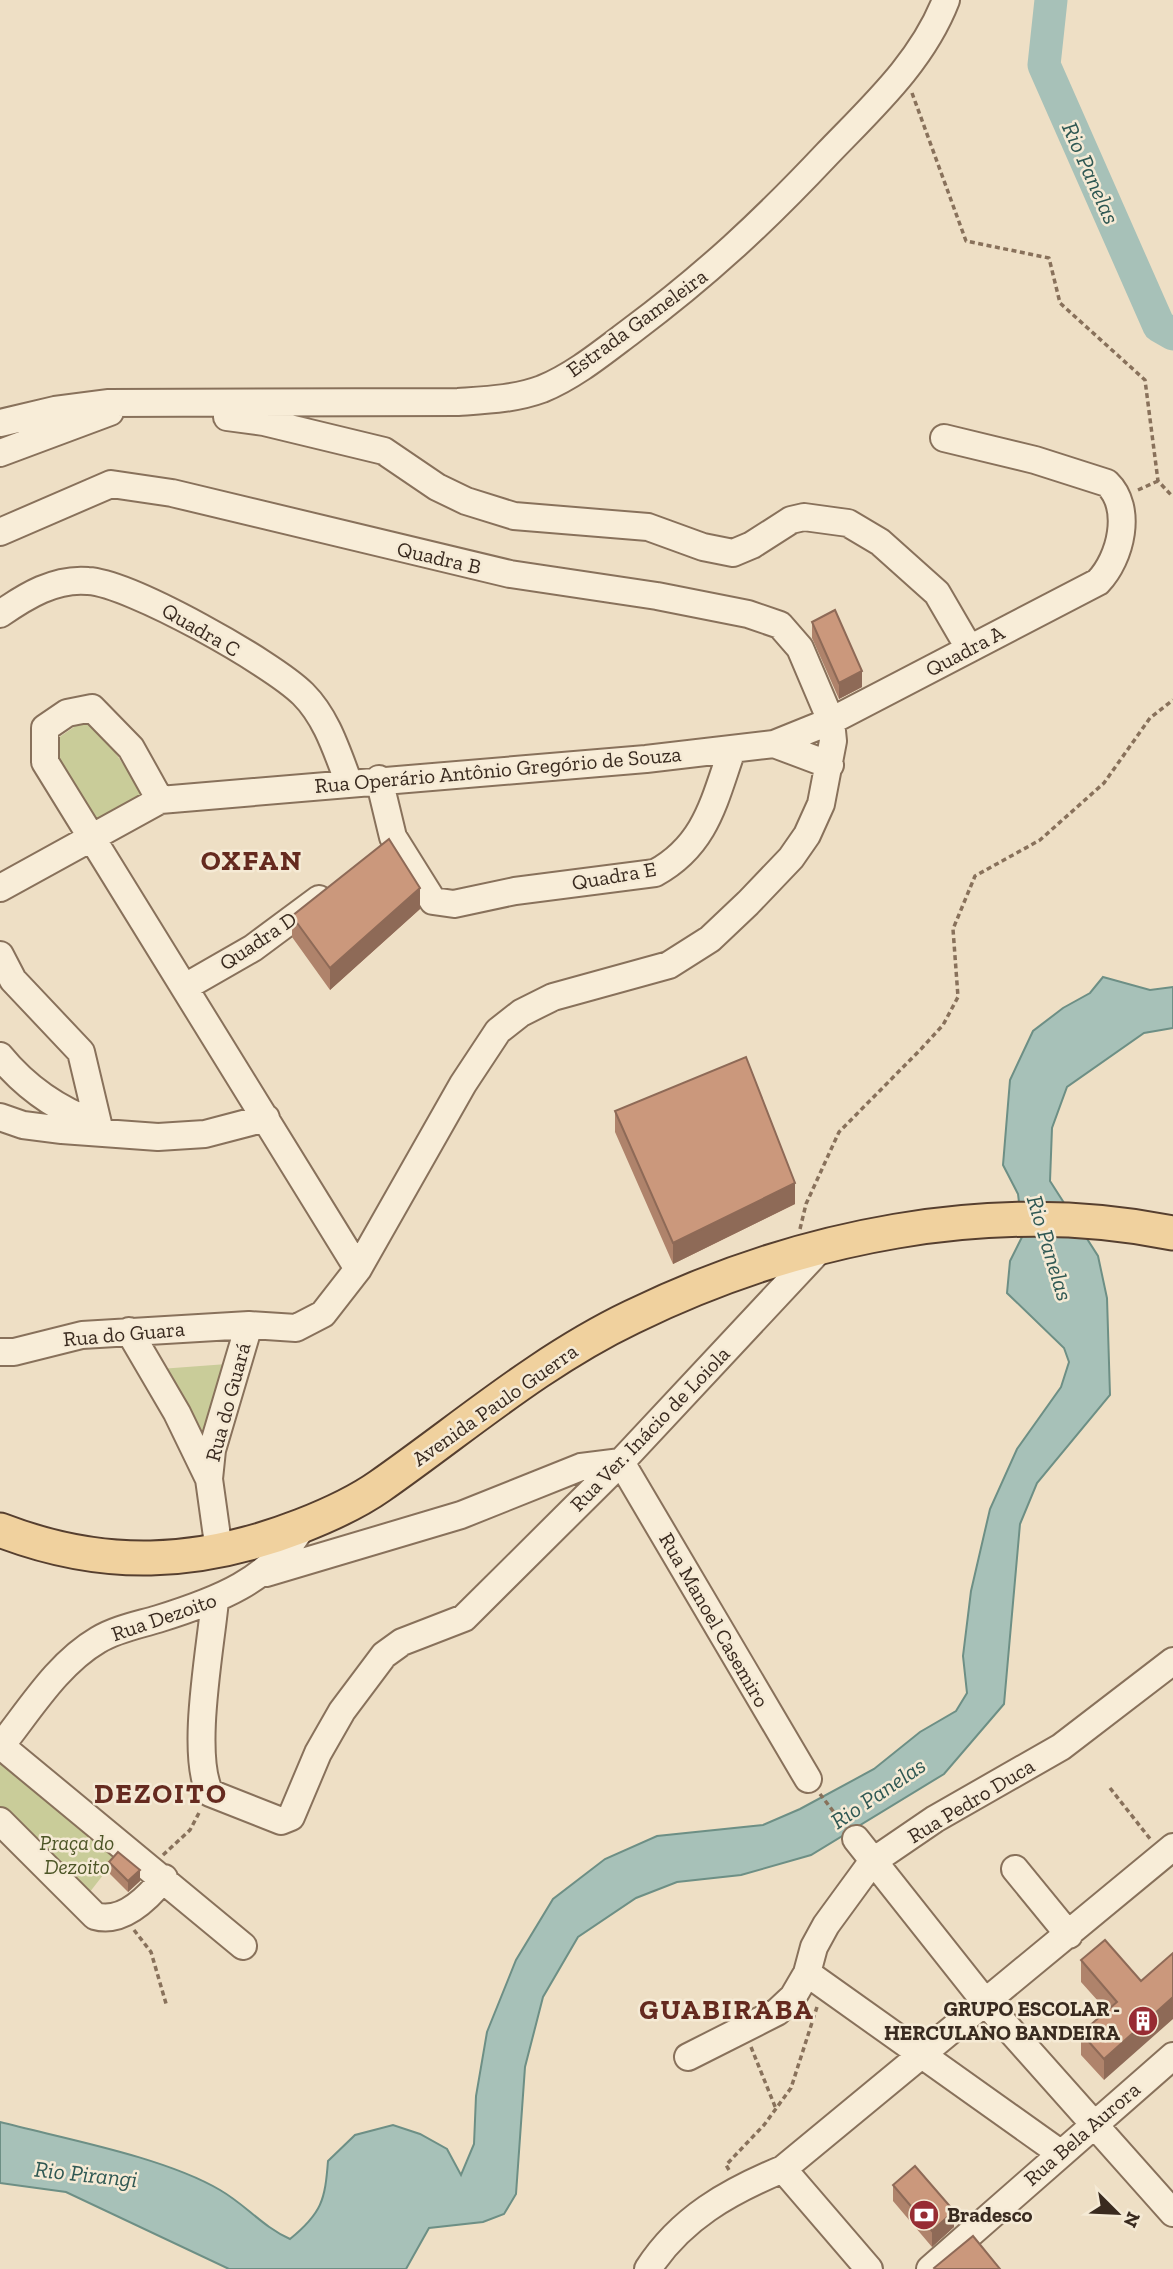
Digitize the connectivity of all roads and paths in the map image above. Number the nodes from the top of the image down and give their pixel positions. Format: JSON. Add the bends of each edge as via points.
{"nodes":[{"id":1,"x":946,"y":0,"type":"edge"},
{"id":2,"x":904,"y":73,"type":"junction"},
{"id":3,"x":116,"y":406,"type":"junction"},
{"id":4,"x":0,"y":423,"type":"edge"},
{"id":5,"x":944,"y":438,"type":"dead end"},
{"id":6,"x":0,"y":453,"type":"edge"},
{"id":7,"x":1173,"y":497,"type":"edge"},
{"id":8,"x":0,"y":532,"type":"edge"},
{"id":9,"x":0,"y":614,"type":"edge"},
{"id":10,"x":969,"y":648,"type":"junction"},
{"id":11,"x":1173,"y":700,"type":"edge"},
{"id":12,"x":831,"y":721,"type":"junction"},
{"id":13,"x":774,"y":744,"type":"junction"},
{"id":14,"x":732,"y":750,"type":"junction"},
{"id":15,"x":830,"y":765,"type":"junction"},
{"id":16,"x":379,"y":779,"type":"junction"},
{"id":17,"x":349,"y":783,"type":"junction"},
{"id":18,"x":160,"y":800,"type":"junction"},
{"id":19,"x":393,"y":837,"type":"junction"},
{"id":20,"x":91,"y":840,"type":"junction"},
{"id":21,"x":372,"y":855,"type":"edge"},
{"id":22,"x":339,"y":882,"type":"edge"},
{"id":23,"x":0,"y":888,"type":"edge"},
{"id":24,"x":0,"y":956,"type":"edge"},
{"id":25,"x":185,"y":986,"type":"junction"},
{"id":26,"x":0,"y":1056,"type":"edge"},
{"id":27,"x":0,"y":1117,"type":"edge"},
{"id":28,"x":266,"y":1118,"type":"junction"},
{"id":29,"x":99,"y":1128,"type":"junction"},
{"id":30,"x":1173,"y":1233,"type":"edge"},
{"id":31,"x":810,"y":1252,"type":"junction"},
{"id":32,"x":358,"y":1269,"type":"junction"},
{"id":33,"x":249,"y":1325,"type":"junction"},
{"id":34,"x":129,"y":1332,"type":"junction"},
{"id":35,"x":0,"y":1352,"type":"edge"},
{"id":36,"x":621,"y":1462,"type":"junction"},
{"id":37,"x":209,"y":1479,"type":"junction"},
{"id":38,"x":303,"y":1525,"type":"junction"},
{"id":39,"x":0,"y":1530,"type":"edge"},
{"id":40,"x":219,"y":1551,"type":"junction"},
{"id":41,"x":261,"y":1574,"type":"junction"},
{"id":42,"x":215,"y":1600,"type":"junction"},
{"id":43,"x":1173,"y":1661,"type":"edge"},
{"id":44,"x":0,"y":1746,"type":"edge"},
{"id":45,"x":808,"y":1779,"type":"joint"},
{"id":46,"x":1110,"y":1787,"type":"dead end"},
{"id":47,"x":210,"y":1793,"type":"junction"},
{"id":48,"x":0,"y":1821,"type":"edge"},
{"id":49,"x":856,"y":1839,"type":"joint"},
{"id":50,"x":1168,"y":1851,"type":"edge"},
{"id":51,"x":872,"y":1862,"type":"junction"},
{"id":52,"x":1015,"y":1869,"type":"dead end"},
{"id":53,"x":158,"y":1872,"type":"junction"},
{"id":54,"x":122,"y":1914,"type":"junction"},
{"id":55,"x":1069,"y":1935,"type":"junction"},
{"id":56,"x":243,"y":1946,"type":"dead end"},
{"id":57,"x":815,"y":1979,"type":"junction"},
{"id":58,"x":986,"y":2003,"type":"junction"},
{"id":59,"x":167,"y":2007,"type":"dead end"},
{"id":60,"x":744,"y":2029,"type":"junction"},
{"id":61,"x":924,"y":2056,"type":"junction"},
{"id":62,"x":1173,"y":2056,"type":"edge"},
{"id":63,"x":688,"y":2057,"type":"dead end"},
{"id":64,"x":776,"y":2109,"type":"junction"},
{"id":65,"x":1091,"y":2125,"type":"junction"},
{"id":66,"x":1060,"y":2153,"type":"junction"},
{"id":67,"x":783,"y":2169,"type":"junction"},
{"id":68,"x":738,"y":2188,"type":"junction"},
{"id":69,"x":1173,"y":2213,"type":"edge"},
{"id":70,"x":648,"y":2269,"type":"edge"},
{"id":71,"x":869,"y":2269,"type":"edge"},
{"id":72,"x":930,"y":2269,"type":"edge"}],
"edges":[{"from":1,"to":2,"type":"street","name":"Estrada Gameleira","via":[[933,30]]},
{"from":2,"to":3,"type":"street","name":"Estrada Gameleira","via":[[756,229],[696,283],[590,362],[543,388],[514,398],[458,402]]},
{"from":2,"to":7,"type":"path","via":[[966,241],[1049,258],[1060,303],[1145,380],[1158,481]]},
{"from":3,"to":4,"type":"street","name":"Estrada Gameleira","via":[[55,410]]},
{"from":3,"to":6,"type":"street","via":[[92,421]]},
{"from":3,"to":10,"type":"street","via":[[127,412],[228,417],[317,434],[384,451],[437,486],[493,512],[648,527],[721,551],[741,551],[804,516],[848,523],[880,542],[937,593]]},
{"from":5,"to":10,"type":"street","name":"Quadra A","via":[[1107,483],[1114,490],[1121,515],[1119,544],[1112,564],[1098,582]]},
{"from":8,"to":12,"type":"street","name":"Quadra B","via":[[111,484],[172,493],[510,574],[748,614],[780,625],[791,635]]},
{"from":9,"to":17,"type":"street","name":"Quadra C","via":[[54,584],[86,580],[113,584],[139,595],[277,674],[303,694],[325,723]]},
{"from":10,"to":12,"type":"street","name":"Quadra A"},
{"from":11,"to":31,"type":"path","via":[[1150,718],[1104,783],[1040,840],[975,876],[953,929],[958,997],[943,1025],[839,1132],[806,1204]]},
{"from":12,"to":13,"type":"street","name":"Rua Operário Antônio Gregório de Souza"},
{"from":12,"to":15,"type":"street","name":"Rua do Guara"},
{"from":13,"to":14,"type":"street","name":"Rua Operário Antônio Gregório de Souza"},
{"from":13,"to":15,"type":"street"},
{"from":14,"to":16,"type":"street","name":"Rua Operário Antônio Gregório de Souza"},
{"from":14,"to":19,"type":"street","name":"Quadra E","via":[[701,831],[676,861],[655,873],[438,903],[428,897]]},
{"from":15,"to":32,"type":"street","name":"Rua do Guara","via":[[821,804],[807,835],[791,858],[710,939],[670,965],[552,997],[498,1031]]},
{"from":16,"to":17,"type":"street","name":"Rua Operário Antônio Gregório de Souza"},
{"from":16,"to":19,"type":"street"},
{"from":17,"to":18,"type":"street","name":"Rua Operário Antônio Gregório de Souza"},
{"from":18,"to":20,"type":"street"},
{"from":18,"to":20,"type":"street","via":[[131,748],[104,718],[92,708],[68,713],[45,728],[45,762]]},
{"from":19,"to":21,"type":"street"},
{"from":20,"to":23,"type":"street"},
{"from":20,"to":25,"type":"street"},
{"from":22,"to":25,"type":"street","name":"Quadra D","via":[[253,948]]},
{"from":24,"to":29,"type":"street","via":[[13,980],[81,1052]]},
{"from":25,"to":28,"type":"street"},
{"from":26,"to":29,"type":"street","via":[[44,1098]]},
{"from":27,"to":29,"type":"street","via":[[23,1125]]},
{"from":28,"to":29,"type":"street","via":[[205,1134],[158,1137]]},
{"from":28,"to":32,"type":"street"},
{"from":30,"to":31,"type":"main road","name":"Avenida Paulo Guerra","via":[[1063,1220],[993,1220],[905,1230]]},
{"from":31,"to":36,"type":"street","name":"Rua Ver. Inácio de Loiola"},
{"from":31,"to":38,"type":"main road","name":"Avenida Paulo Guerra","via":[[630,1317],[545,1366],[378,1488]]},
{"from":32,"to":33,"type":"street","name":"Rua do Guara","via":[[323,1314],[310,1323],[296,1328]]},
{"from":33,"to":34,"type":"street","name":"Rua do Guara"},
{"from":33,"to":37,"type":"street","name":"Rua do Guará","via":[[217,1428]]},
{"from":34,"to":35,"type":"street","name":"Rua do Guara","via":[[82,1335]]},
{"from":34,"to":37,"type":"street","name":"Rua do Guará"},
{"from":36,"to":41,"type":"street","via":[[581,1467],[461,1515]]},
{"from":36,"to":45,"type":"street","name":"Rua Manoel Casemiro"},
{"from":36,"to":47,"type":"street","name":"Rua Ver. Inácio de Loiola","via":[[464,1618],[391,1648],[372,1668],[318,1753],[291,1817],[281,1821]]},
{"from":37,"to":40,"type":"street","name":"Rua do Guará"},
{"from":38,"to":40,"type":"main road","name":"Avenida Paulo Guerra"},
{"from":38,"to":41,"type":"street","name":"Rua Dezoito","via":[[279,1559]]},
{"from":39,"to":40,"type":"main road","name":"Avenida Paulo Guerra","via":[[44,1547],[111,1558],[159,1559]]},
{"from":41,"to":42,"type":"street","name":"Rua Dezoito"},
{"from":42,"to":44,"type":"street","name":"Rua Dezoito","via":[[97,1640],[46,1688]]},
{"from":42,"to":47,"type":"street","via":[[203,1753],[204,1781]]},
{"from":43,"to":51,"type":"street","name":"Rua Pedro Duca","via":[[1061,1747],[935,1819]]},
{"from":44,"to":53,"type":"street"},
{"from":45,"to":49,"type":"path"},
{"from":46,"to":50,"type":"path"},
{"from":47,"to":53,"type":"path","via":[[190,1830]]},
{"from":48,"to":54,"type":"street","via":[[95,1916],[112,1919]]},
{"from":49,"to":51,"type":"street"},
{"from":50,"to":55,"type":"street"},
{"from":51,"to":57,"type":"street","name":"Rua Pedro Duca","via":[[814,1947]]},
{"from":51,"to":58,"type":"street"},
{"from":52,"to":55,"type":"street"},
{"from":53,"to":54,"type":"street"},
{"from":53,"to":56,"type":"street"},
{"from":54,"to":59,"type":"path","via":[[151,1952]]},
{"from":55,"to":58,"type":"street"},
{"from":57,"to":60,"type":"street","name":"Rua Pedro Duca","via":[[777,2012]]},
{"from":57,"to":61,"type":"street"},
{"from":57,"to":64,"type":"path","via":[[791,2088]]},
{"from":58,"to":61,"type":"street"},
{"from":58,"to":65,"type":"street"},
{"from":60,"to":63,"type":"street","name":"Rua Pedro Duca"},
{"from":60,"to":64,"type":"path"},
{"from":61,"to":66,"type":"street"},
{"from":61,"to":67,"type":"street"},
{"from":62,"to":65,"type":"street","name":"Rua Bela Aurora"},
{"from":64,"to":68,"type":"path","via":[[726,2165]]},
{"from":65,"to":66,"type":"street","name":"Rua Bela Aurora"},
{"from":65,"to":69,"type":"street"},
{"from":66,"to":72,"type":"street","name":"Rua Bela Aurora"},
{"from":67,"to":68,"type":"street"},
{"from":67,"to":71,"type":"street"},
{"from":68,"to":70,"type":"street","via":[[684,2224]]}]}
